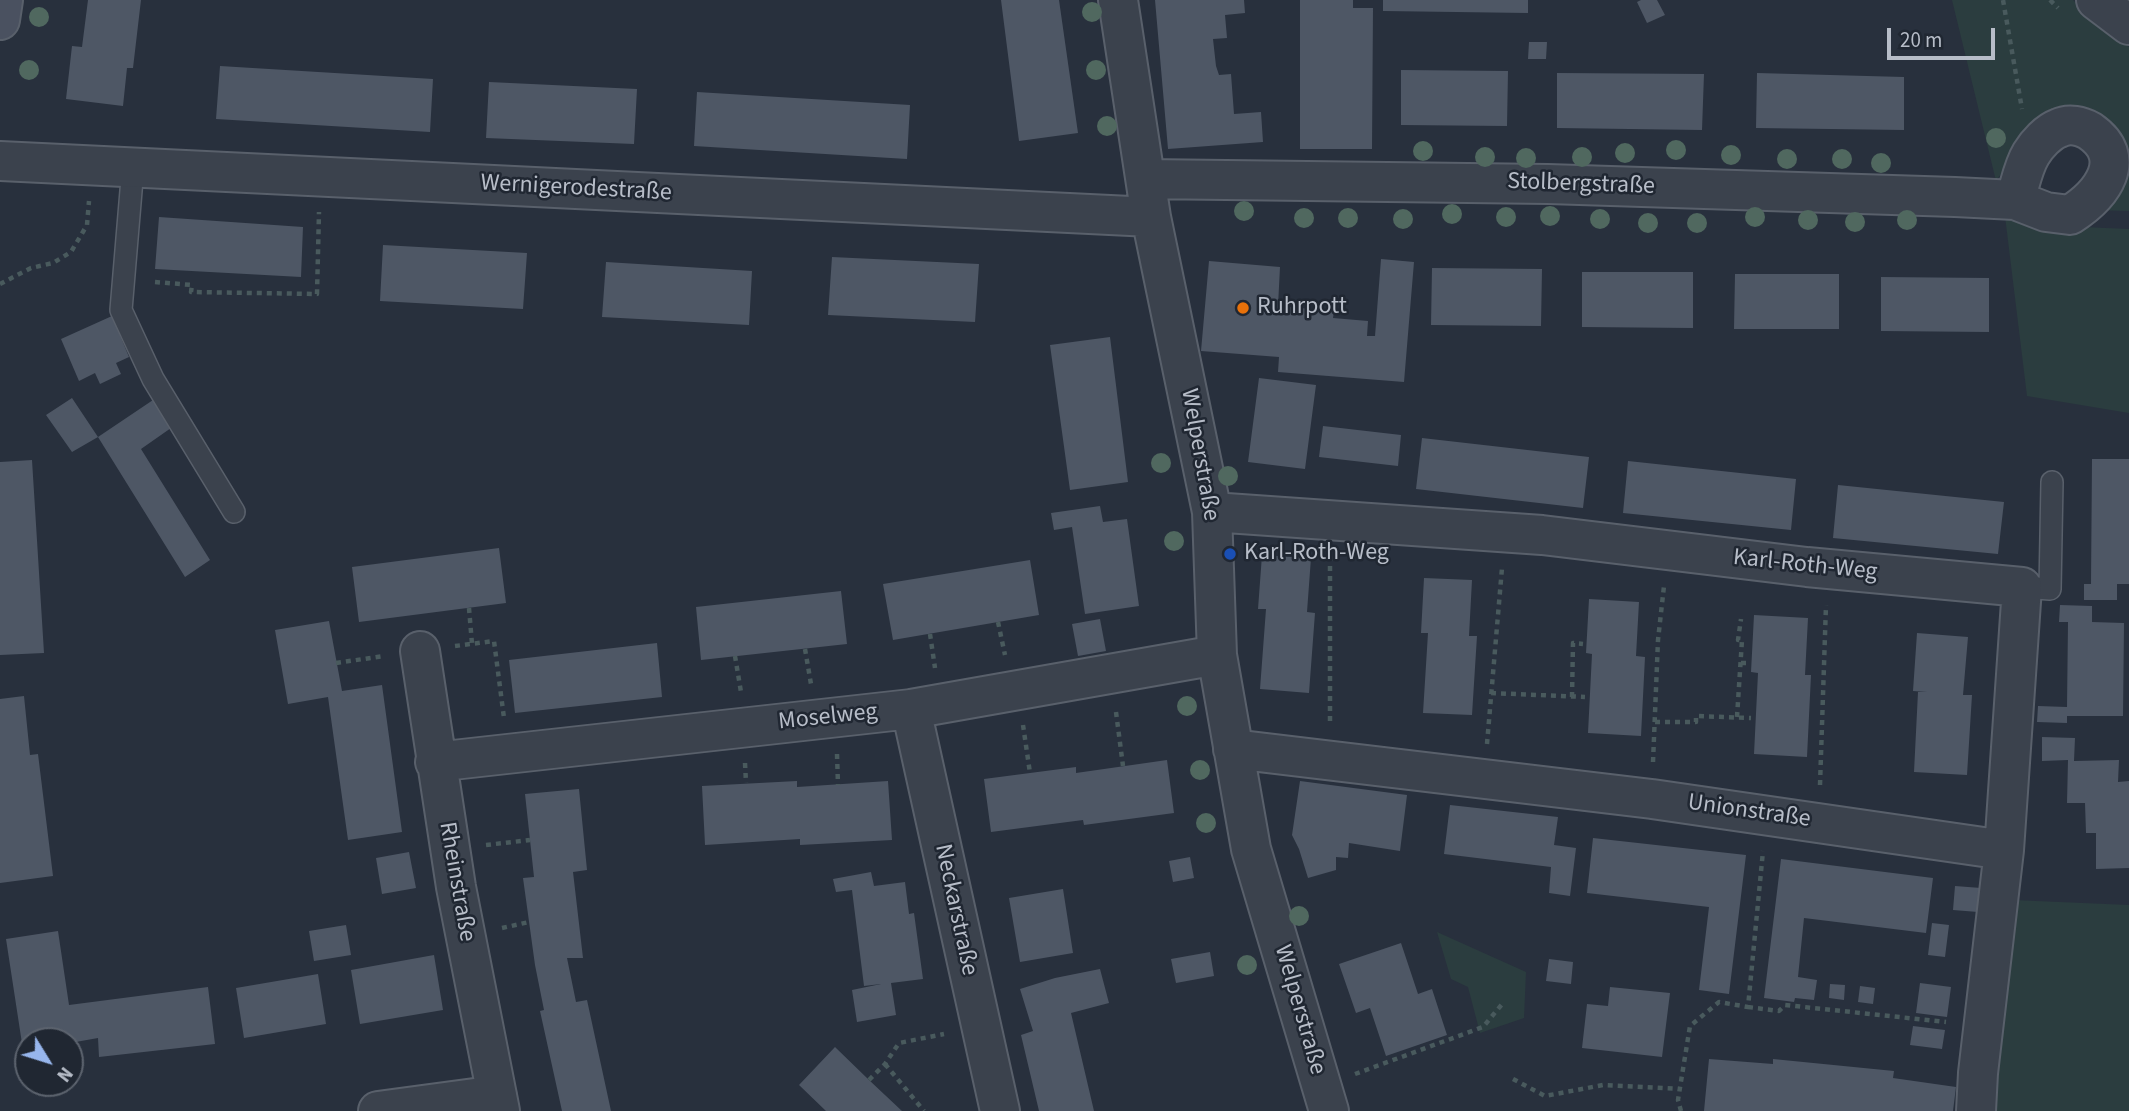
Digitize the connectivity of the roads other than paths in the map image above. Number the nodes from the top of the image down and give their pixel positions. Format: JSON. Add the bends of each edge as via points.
{"nodes":[{"id":1,"x":3,"y":0,"type":"edge"},
{"id":2,"x":1118,"y":0,"type":"edge"},
{"id":3,"x":2096,"y":0,"type":"edge"},
{"id":4,"x":0,"y":20,"type":"edge"},
{"id":5,"x":2129,"y":25,"type":"edge"},
{"id":6,"x":0,"y":161,"type":"edge"},
{"id":7,"x":132,"y":167,"type":"junction"},
{"id":8,"x":1146,"y":179,"type":"junction"},
{"id":9,"x":2015,"y":200,"type":"junction"},
{"id":10,"x":1151,"y":217,"type":"junction"},
{"id":11,"x":2052,"y":482,"type":"dead end"},
{"id":12,"x":234,"y":512,"type":"dead end"},
{"id":13,"x":1212,"y":512,"type":"junction"},
{"id":14,"x":2022,"y":587,"type":"junction"},
{"id":15,"x":404,"y":654,"type":"road end"},
{"id":16,"x":1217,"y":655,"type":"junction"},
{"id":17,"x":911,"y":709,"type":"junction"},
{"id":18,"x":1233,"y":749,"type":"junction"},
{"id":19,"x":435,"y":762,"type":"junction"},
{"id":20,"x":2004,"y":850,"type":"junction"},
{"id":21,"x":1325,"y":1099,"type":"edge"},
{"id":22,"x":499,"y":1103,"type":"edge"},
{"id":23,"x":378,"y":1111,"type":"edge"},
{"id":24,"x":1000,"y":1111,"type":"edge"},
{"id":25,"x":1976,"y":1111,"type":"edge"}],
"edges":[{"from":1,"to":4,"type":"main road"},
{"from":2,"to":8,"type":"street","name":"Welperstraße"},
{"from":3,"to":5,"type":"street"},
{"from":6,"to":7,"type":"street","name":"Wernigerodestraße"},
{"from":7,"to":10,"type":"street","name":"Wernigerodestraße"},
{"from":7,"to":12,"type":"lane","via":[[121,310],[153,379]]},
{"from":8,"to":9,"type":"street","name":"Stolbergstraße","via":[[1534,183]]},
{"from":8,"to":10,"type":"street","name":"Welperstraße"},
{"from":9,"to":9,"type":"street","name":"Stolbergstraße","via":[[2070,215],[2099,195],[2112,173],[2116,160],[2107,142],[2071,125],[2050,133],[2030,155]]},
{"from":10,"to":13,"type":"street","name":"Welperstraße"},
{"from":11,"to":14,"type":"lane","name":"Karl-Roth-Weg","via":[[2050,589]]},
{"from":13,"to":14,"type":"street","name":"Karl-Roth-Weg","via":[[1505,532]]},
{"from":13,"to":16,"type":"street","name":"Welperstraße"},
{"from":14,"to":20,"type":"street"},
{"from":15,"to":19,"type":"street","name":"Rheinstraße"},
{"from":16,"to":17,"type":"street","name":"Moselweg"},
{"from":16,"to":18,"type":"street","name":"Welperstraße"},
{"from":17,"to":19,"type":"street","name":"Moselweg"},
{"from":17,"to":24,"type":"street","name":"Neckarstraße"},
{"from":18,"to":20,"type":"street","name":"Unionstraße","via":[[1767,814]]},
{"from":18,"to":21,"type":"street","name":"Welperstraße","via":[[1251,849]]},
{"from":19,"to":22,"type":"street","name":"Rheinstraße"},
{"from":20,"to":25,"type":"street"},
{"from":22,"to":23,"type":"street"}]}
